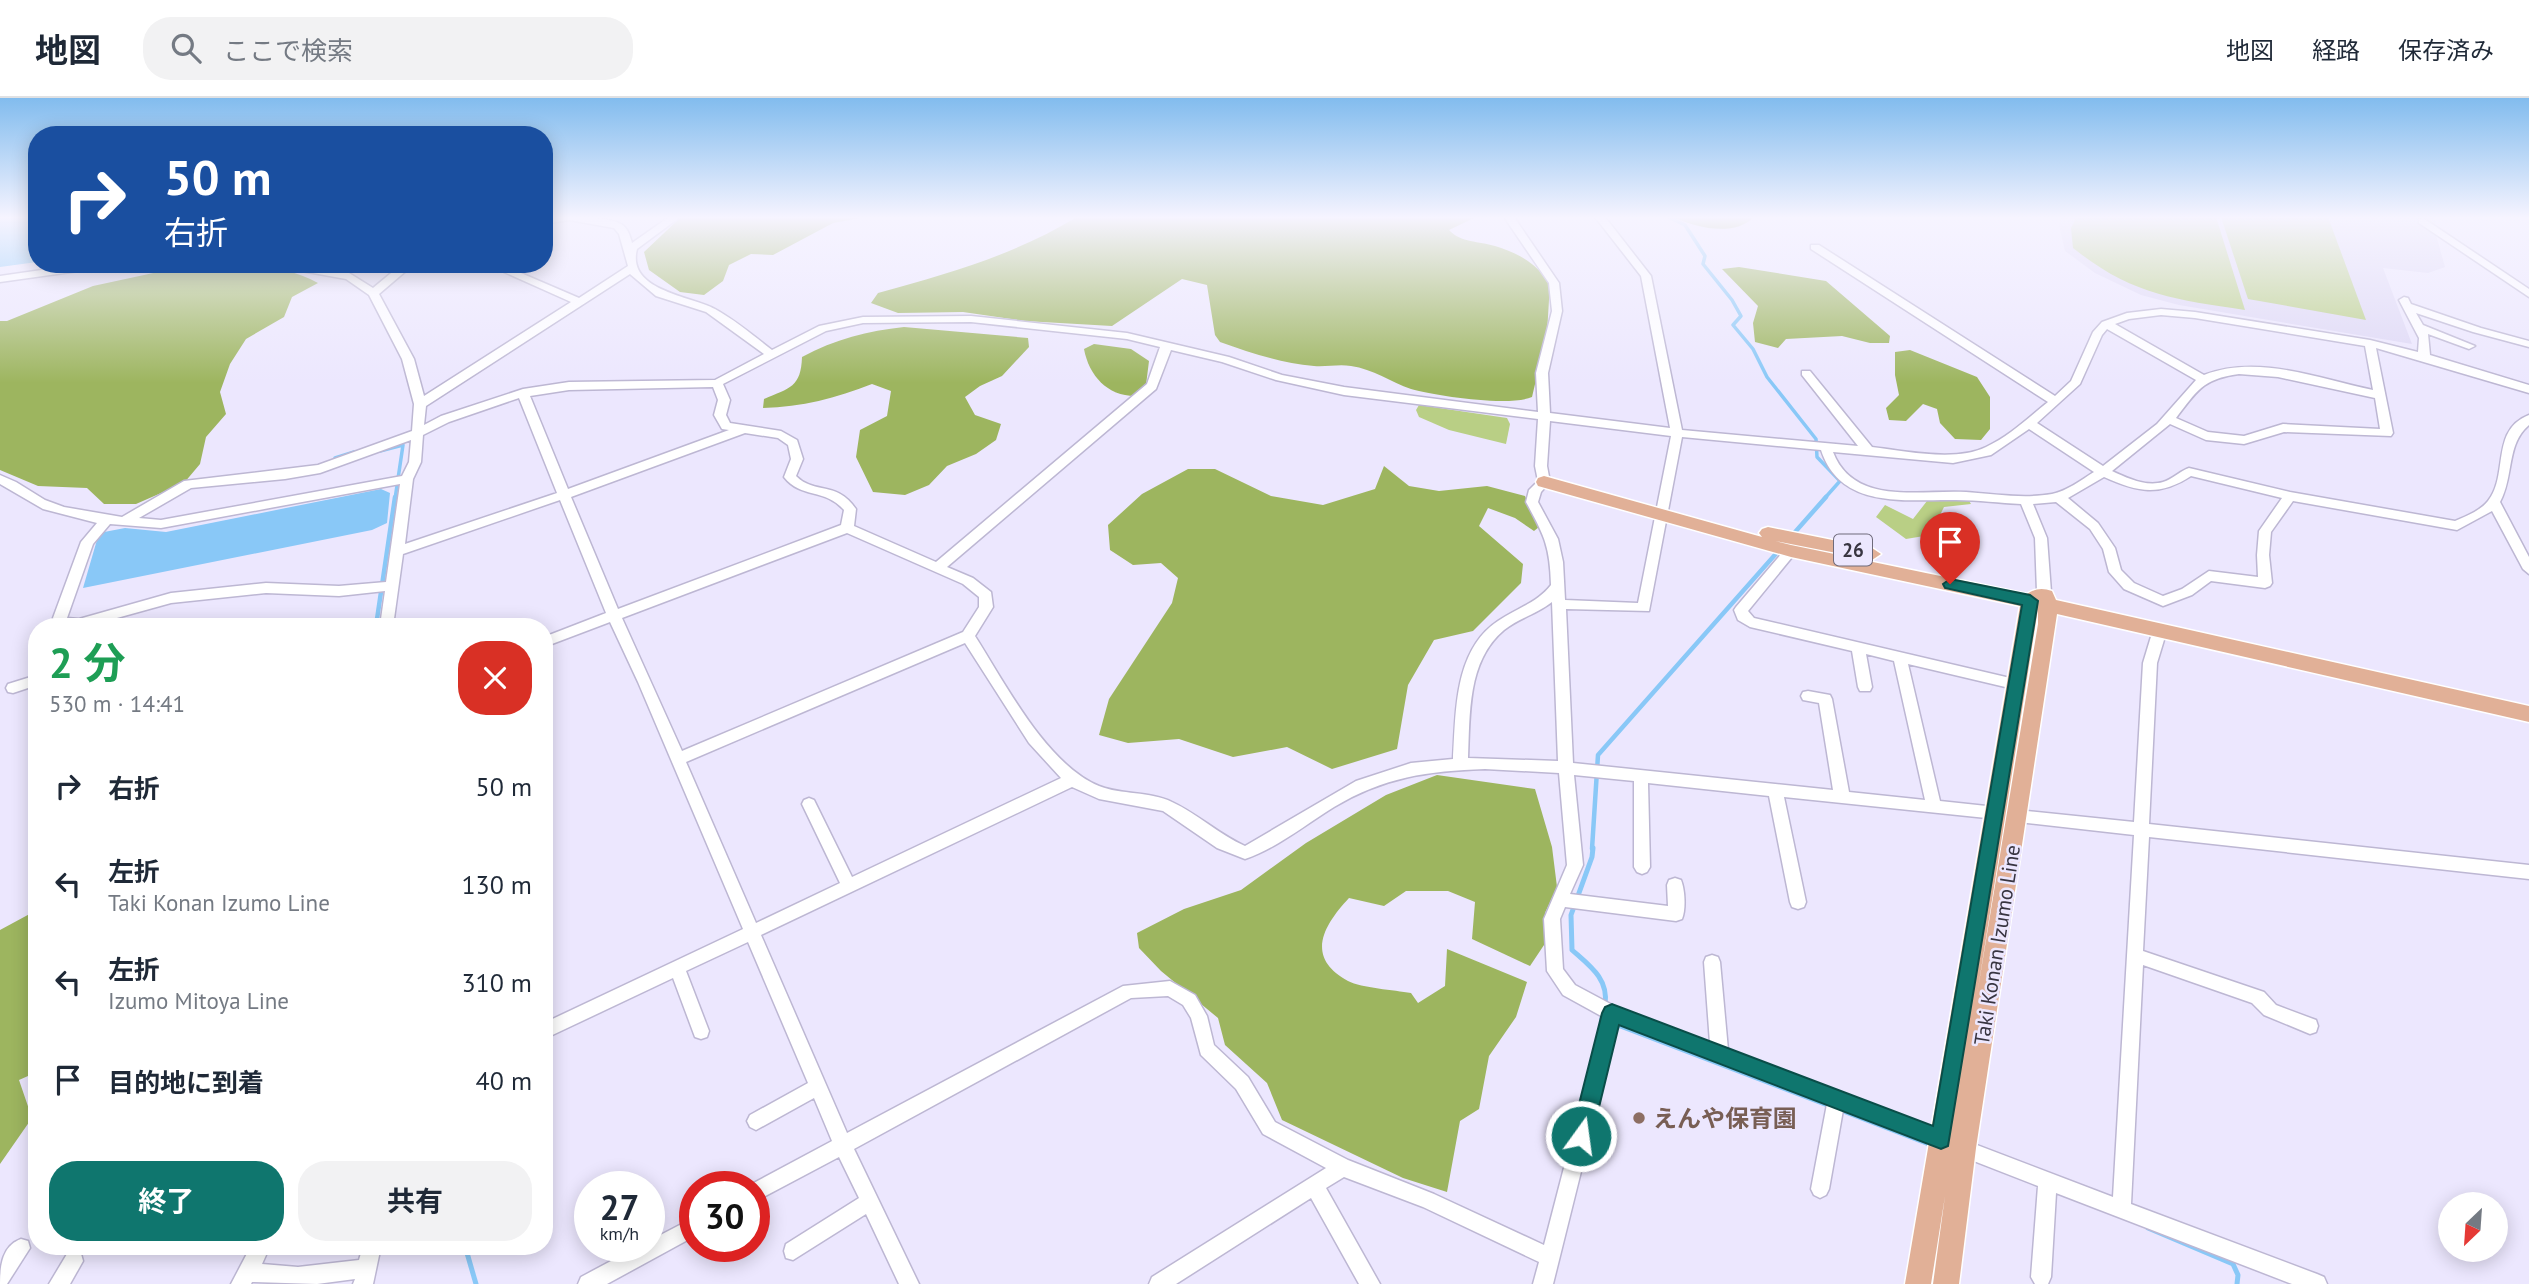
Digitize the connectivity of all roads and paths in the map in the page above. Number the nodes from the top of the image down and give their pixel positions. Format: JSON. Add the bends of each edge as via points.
{"nodes":[{"id":1,"x":618,"y":272,"type":"edge"},
{"id":2,"x":635,"y":272,"type":"edge"},
{"id":3,"x":1547,"y":272,"type":"edge"},
{"id":4,"x":1643,"y":272,"type":"edge"},
{"id":5,"x":1854,"y":272,"type":"edge"},
{"id":6,"x":2498,"y":272,"type":"edge"},
{"id":7,"x":43,"y":273,"type":"edge"},
{"id":8,"x":332,"y":273,"type":"edge"},
{"id":9,"x":397,"y":273,"type":"edge"},
{"id":10,"x":512,"y":273,"type":"edge"},
{"id":11,"x":0,"y":279,"type":"edge"},
{"id":12,"x":373,"y":293,"type":"junction"},
{"id":13,"x":2529,"y":294,"type":"edge"},
{"id":14,"x":580,"y":302,"type":"junction"},
{"id":15,"x":2106,"y":324,"type":"junction"},
{"id":16,"x":2418,"y":327,"type":"junction"},
{"id":17,"x":1167,"y":344,"type":"junction"},
{"id":18,"x":2370,"y":344,"type":"junction"},
{"id":19,"x":2529,"y":344,"type":"edge"},
{"id":20,"x":2469,"y":346,"type":"dead end"},
{"id":21,"x":771,"y":354,"type":"junction"},
{"id":22,"x":2424,"y":357,"type":"junction"},
{"id":23,"x":1806,"y":373,"type":"dead end"},
{"id":24,"x":2203,"y":379,"type":"junction"},
{"id":25,"x":717,"y":383,"type":"junction"},
{"id":26,"x":2529,"y":389,"type":"edge"},
{"id":27,"x":523,"y":393,"type":"junction"},
{"id":28,"x":2379,"y":395,"type":"junction"},
{"id":29,"x":2056,"y":402,"type":"junction"},
{"id":30,"x":420,"y":404,"type":"junction"},
{"id":31,"x":1544,"y":418,"type":"junction"},
{"id":32,"x":2168,"y":419,"type":"junction"},
{"id":33,"x":2529,"y":419,"type":"edge"},
{"id":34,"x":2028,"y":423,"type":"junction"},
{"id":35,"x":741,"y":430,"type":"junction"},
{"id":36,"x":418,"y":433,"type":"junction"},
{"id":37,"x":1677,"y":433,"type":"junction"},
{"id":38,"x":1826,"y":449,"type":"junction"},
{"id":39,"x":1869,"y":452,"type":"junction"},
{"id":40,"x":2104,"y":471,"type":"junction"},
{"id":41,"x":0,"y":479,"type":"edge"},
{"id":42,"x":407,"y":480,"type":"junction"},
{"id":43,"x":1544,"y":482,"type":"junction"},
{"id":44,"x":566,"y":494,"type":"junction"},
{"id":45,"x":2290,"y":496,"type":"junction"},
{"id":46,"x":2058,"y":497,"type":"junction"},
{"id":47,"x":2026,"y":501,"type":"junction"},
{"id":48,"x":2494,"y":502,"type":"junction"},
{"id":49,"x":1660,"y":514,"type":"junction"},
{"id":50,"x":107,"y":519,"type":"junction"},
{"id":51,"x":124,"y":521,"type":"junction"},
{"id":52,"x":847,"y":528,"type":"junction"},
{"id":53,"x":1795,"y":545,"type":"junction"},
{"id":54,"x":398,"y":551,"type":"junction"},
{"id":55,"x":938,"y":567,"type":"junction"},
{"id":56,"x":2529,"y":569,"type":"edge"},
{"id":57,"x":393,"y":586,"type":"junction"},
{"id":58,"x":1556,"y":588,"type":"junction"},
{"id":59,"x":2041,"y":599,"type":"junction"},
{"id":60,"x":1557,"y":604,"type":"junction"},
{"id":61,"x":2160,"y":616,"type":"junction"},
{"id":62,"x":612,"y":617,"type":"junction"},
{"id":63,"x":60,"y":618,"type":"edge"},
{"id":64,"x":100,"y":618,"type":"edge"},
{"id":65,"x":388,"y":618,"type":"edge"},
{"id":66,"x":968,"y":636,"type":"junction"},
{"id":67,"x":553,"y":639,"type":"edge"},
{"id":68,"x":1858,"y":648,"type":"junction"},
{"id":69,"x":1900,"y":658,"type":"junction"},
{"id":70,"x":28,"y":683,"type":"edge"},
{"id":71,"x":2018,"y":685,"type":"junction"},
{"id":72,"x":1865,"y":687,"type":"dead end"},
{"id":73,"x":13,"y":688,"type":"dead end"},
{"id":74,"x":1808,"y":696,"type":"dead end"},
{"id":75,"x":2529,"y":700,"type":"edge"},
{"id":76,"x":2529,"y":714,"type":"edge"},
{"id":77,"x":678,"y":759,"type":"junction"},
{"id":78,"x":1460,"y":763,"type":"junction"},
{"id":79,"x":1566,"y":768,"type":"junction"},
{"id":80,"x":1642,"y":776,"type":"junction"},
{"id":81,"x":1072,"y":780,"type":"junction"},
{"id":82,"x":1775,"y":790,"type":"junction"},
{"id":83,"x":1842,"y":797,"type":"junction"},
{"id":84,"x":809,"y":804,"type":"dead end"},
{"id":85,"x":1934,"y":807,"type":"junction"},
{"id":86,"x":1996,"y":813,"type":"junction"},
{"id":87,"x":2018,"y":816,"type":"junction"},
{"id":88,"x":2142,"y":830,"type":"junction"},
{"id":89,"x":1642,"y":867,"type":"dead end"},
{"id":90,"x":2529,"y":872,"type":"edge"},
{"id":91,"x":1675,"y":885,"type":"dead end"},
{"id":92,"x":849,"y":886,"type":"junction"},
{"id":93,"x":1560,"y":900,"type":"junction"},
{"id":94,"x":1798,"y":902,"type":"dead end"},
{"id":95,"x":752,"y":932,"type":"junction"},
{"id":96,"x":2135,"y":955,"type":"junction"},
{"id":97,"x":1712,"y":962,"type":"dead end"},
{"id":98,"x":677,"y":968,"type":"junction"},
{"id":99,"x":1612,"y":1013,"type":"junction"},
{"id":100,"x":2310,"y":1026,"type":"dead end"},
{"id":101,"x":553,"y":1027,"type":"edge"},
{"id":102,"x":701,"y":1031,"type":"dead end"},
{"id":103,"x":1720,"y":1055,"type":"junction"},
{"id":104,"x":818,"y":1087,"type":"junction"},
{"id":105,"x":1836,"y":1100,"type":"junction"},
{"id":106,"x":756,"y":1121,"type":"dead end"},
{"id":107,"x":1941,"y":1139,"type":"junction"},
{"id":108,"x":844,"y":1144,"type":"junction"},
{"id":109,"x":1964,"y":1148,"type":"junction"},
{"id":110,"x":1343,"y":1167,"type":"junction"},
{"id":111,"x":2048,"y":1180,"type":"junction"},
{"id":112,"x":770,"y":1184,"type":"edge"},
{"id":113,"x":1314,"y":1185,"type":"junction"},
{"id":114,"x":1820,"y":1189,"type":"dead end"},
{"id":115,"x":869,"y":1202,"type":"junction"},
{"id":116,"x":2122,"y":1209,"type":"junction"},
{"id":117,"x":679,"y":1235,"type":"edge"},
{"id":118,"x":21,"y":1248,"type":"dead end"},
{"id":119,"x":793,"y":1251,"type":"dead end"},
{"id":120,"x":256,"y":1255,"type":"edge"},
{"id":121,"x":370,"y":1255,"type":"edge"},
{"id":122,"x":1551,"y":1258,"type":"junction"},
{"id":123,"x":74,"y":1261,"type":"dead end"},
{"id":124,"x":365,"y":1276,"type":"edge"},
{"id":125,"x":2041,"y":1277,"type":"dead end"},
{"id":126,"x":0,"y":1278,"type":"edge"},
{"id":127,"x":244,"y":1278,"type":"edge"},
{"id":128,"x":59,"y":1284,"type":"edge"},
{"id":129,"x":588,"y":1284,"type":"edge"},
{"id":130,"x":909,"y":1284,"type":"edge"},
{"id":131,"x":1159,"y":1284,"type":"edge"},
{"id":132,"x":1370,"y":1284,"type":"edge"},
{"id":133,"x":1542,"y":1284,"type":"edge"},
{"id":134,"x":1918,"y":1284,"type":"edge"},
{"id":135,"x":1946,"y":1284,"type":"edge"},
{"id":136,"x":2317,"y":1284,"type":"edge"}],
"edges":[{"from":1,"to":14,"type":"street"},
{"from":2,"to":21,"type":"street","via":[[660,294],[710,310]]},
{"from":3,"to":31,"type":"street","via":[[1554,283],[1558,311],[1542,373]]},
{"from":4,"to":37,"type":"street"},
{"from":5,"to":29,"type":"street"},
{"from":6,"to":13,"type":"street"},
{"from":7,"to":11,"type":"street"},
{"from":8,"to":12,"type":"street","via":[[349,276]]},
{"from":9,"to":12,"type":"street"},
{"from":10,"to":14,"type":"street"},
{"from":12,"to":30,"type":"street","via":[[408,359]]},
{"from":14,"to":30,"type":"street"},
{"from":15,"to":18,"type":"street","via":[[2161,312]]},
{"from":15,"to":24,"type":"street"},
{"from":15,"to":29,"type":"street","via":[[2096,334],[2076,382]]},
{"from":16,"to":19,"type":"street","via":[[2405,302]]},
{"from":16,"to":20,"type":"street"},
{"from":16,"to":22,"type":"street","via":[[2424,338]]},
{"from":17,"to":21,"type":"street","via":[[971,319],[863,320],[823,328]]},
{"from":17,"to":31,"type":"street","via":[[1280,378]]},
{"from":17,"to":55,"type":"street","via":[[1152,386]]},
{"from":18,"to":22,"type":"street"},
{"from":18,"to":28,"type":"street"},
{"from":21,"to":25,"type":"street"},
{"from":22,"to":26,"type":"street"},
{"from":23,"to":39,"type":"street"},
{"from":24,"to":28,"type":"street","via":[[2224,372],[2264,372]]},
{"from":24,"to":32,"type":"street","via":[[2184,394]]},
{"from":25,"to":27,"type":"street","via":[[569,386]]},
{"from":25,"to":35,"type":"street","via":[[724,400],[720,415],[726,426]]},
{"from":27,"to":36,"type":"street"},
{"from":27,"to":44,"type":"street"},
{"from":28,"to":32,"type":"street","via":[[2388,433],[2284,428],[2244,440],[2206,436]]},
{"from":29,"to":34,"type":"street"},
{"from":30,"to":36,"type":"street"},
{"from":31,"to":37,"type":"street"},
{"from":31,"to":43,"type":"street"},
{"from":32,"to":40,"type":"street"},
{"from":33,"to":48,"type":"street","via":[[2518,426],[2507,446]]},
{"from":34,"to":39,"type":"street","via":[[1987,452],[1953,459]]},
{"from":34,"to":40,"type":"street"},
{"from":35,"to":44,"type":"street"},
{"from":35,"to":52,"type":"street","via":[[761,430],[793,443],[797,460],[790,477],[798,485],[839,496],[850,509]]},
{"from":36,"to":42,"type":"street","via":[[415,462]]},
{"from":36,"to":51,"type":"street","via":[[320,469],[188,484]]},
{"from":37,"to":38,"type":"street"},
{"from":37,"to":49,"type":"street"},
{"from":38,"to":39,"type":"street"},
{"from":38,"to":47,"type":"street","via":[[1828,459],[1849,480],[1870,492]]},
{"from":40,"to":45,"type":"street","via":[[2153,487],[2170,484],[2189,472],[2198,473]]},
{"from":40,"to":46,"type":"street"},
{"from":41,"to":50,"type":"street","via":[[47,507]]},
{"from":42,"to":51,"type":"street","via":[[161,524]]},
{"from":42,"to":54,"type":"street"},
{"from":43,"to":49,"type":"main road","number":"26"},
{"from":43,"to":58,"type":"street","via":[[1535,490],[1532,502],[1552,539]]},
{"from":44,"to":54,"type":"street"},
{"from":44,"to":62,"type":"street"},
{"from":45,"to":48,"type":"street","via":[[2457,526]]},
{"from":45,"to":61,"type":"street","via":[[2264,531],[2265,583],[2209,576]]},
{"from":46,"to":47,"type":"street"},
{"from":46,"to":61,"type":"street","via":[[2094,526],[2109,548],[2115,572]]},
{"from":47,"to":59,"type":"street","via":[[2041,538]]},
{"from":48,"to":56,"type":"street"},
{"from":49,"to":53,"type":"main road","number":"26"},
{"from":49,"to":60,"type":"street","via":[[1644,608]]},
{"from":50,"to":51,"type":"street"},
{"from":50,"to":63,"type":"street","via":[[86,542]]},
{"from":52,"to":55,"type":"street"},
{"from":52,"to":62,"type":"street"},
{"from":53,"to":59,"type":"main road","number":"26"},
{"from":53,"to":68,"type":"street","via":[[1741,610],[1743,617]]},
{"from":54,"to":57,"type":"street"},
{"from":55,"to":66,"type":"street","via":[[968,581],[986,596],[986,607]]},
{"from":57,"to":64,"type":"street","via":[[339,592],[266,588],[171,598]]},
{"from":57,"to":65,"type":"street"},
{"from":58,"to":60,"type":"street"},
{"from":58,"to":78,"type":"street","via":[[1549,600],[1499,626],[1487,639],[1468,674]]},
{"from":59,"to":61,"type":"main road"},
{"from":59,"to":71,"type":"main road","name":"Taki Konan Izumo Line"},
{"from":59,"to":87,"type":"main road","name":"Taki Konan Izumo Line"},
{"from":60,"to":79,"type":"street"},
{"from":61,"to":75,"type":"main road"},
{"from":61,"to":76,"type":"main road"},
{"from":61,"to":88,"type":"street","via":[[2150,663]]},
{"from":62,"to":67,"type":"street"},
{"from":62,"to":77,"type":"street"},
{"from":66,"to":77,"type":"street"},
{"from":66,"to":81,"type":"street","via":[[1034,739]]},
{"from":68,"to":69,"type":"street"},
{"from":68,"to":72,"type":"street"},
{"from":69,"to":71,"type":"street"},
{"from":69,"to":85,"type":"street"},
{"from":70,"to":73,"type":"street"},
{"from":71,"to":86,"type":"main road","name":"Taki Konan Izumo Line"},
{"from":74,"to":83,"type":"street","via":[[1825,699]]},
{"from":77,"to":95,"type":"street"},
{"from":78,"to":79,"type":"street"},
{"from":78,"to":81,"type":"street","via":[[1379,778],[1245,852],[1222,843],[1167,806],[1099,793]]},
{"from":79,"to":80,"type":"street"},
{"from":79,"to":93,"type":"street","via":[[1575,865]]},
{"from":80,"to":82,"type":"street"},
{"from":80,"to":89,"type":"street"},
{"from":81,"to":92,"type":"street"},
{"from":82,"to":83,"type":"street"},
{"from":82,"to":94,"type":"street"},
{"from":83,"to":85,"type":"street"},
{"from":84,"to":92,"type":"street"},
{"from":85,"to":86,"type":"street"},
{"from":86,"to":107,"type":"main road","name":"Taki Konan Izumo Line"},
{"from":87,"to":88,"type":"street"},
{"from":87,"to":109,"type":"main road","name":"Taki Konan Izumo Line"},
{"from":88,"to":90,"type":"street"},
{"from":88,"to":96,"type":"street"},
{"from":91,"to":93,"type":"street","via":[[1676,914]]},
{"from":92,"to":95,"type":"street"},
{"from":93,"to":99,"type":"street","via":[[1552,919],[1555,971],[1569,990]]},
{"from":95,"to":98,"type":"street"},
{"from":95,"to":104,"type":"street"},
{"from":96,"to":100,"type":"street","via":[[2258,997],[2270,1010]]},
{"from":96,"to":116,"type":"street"},
{"from":97,"to":103,"type":"street"},
{"from":98,"to":101,"type":"street"},
{"from":98,"to":102,"type":"street"},
{"from":99,"to":103,"type":"street"},
{"from":99,"to":122,"type":"street"},
{"from":103,"to":105,"type":"street"},
{"from":104,"to":106,"type":"street"},
{"from":104,"to":108,"type":"street"},
{"from":105,"to":107,"type":"street"},
{"from":105,"to":114,"type":"street"},
{"from":107,"to":109,"type":"street"},
{"from":107,"to":134,"type":"main road","name":"Taki Konan Izumo Line"},
{"from":108,"to":110,"type":"street","via":[[1129,991],[1170,988],[1189,1000],[1199,1016],[1207,1049],[1242,1083],[1269,1128]]},
{"from":108,"to":112,"type":"street"},
{"from":108,"to":115,"type":"street"},
{"from":109,"to":111,"type":"street"},
{"from":109,"to":135,"type":"main road","name":"Taki Konan Izumo Line"},
{"from":110,"to":113,"type":"street"},
{"from":110,"to":122,"type":"street","via":[[1428,1199]]},
{"from":111,"to":116,"type":"street"},
{"from":111,"to":125,"type":"street"},
{"from":113,"to":131,"type":"street"},
{"from":113,"to":132,"type":"street"},
{"from":115,"to":119,"type":"street"},
{"from":115,"to":130,"type":"street"},
{"from":116,"to":136,"type":"street"},
{"from":117,"to":129,"type":"street"},
{"from":118,"to":126,"type":"street"},
{"from":120,"to":127,"type":"street"},
{"from":121,"to":124,"type":"street"},
{"from":122,"to":133,"type":"street"},
{"from":123,"to":128,"type":"street"},
{"from":124,"to":127,"type":"street"}]}
